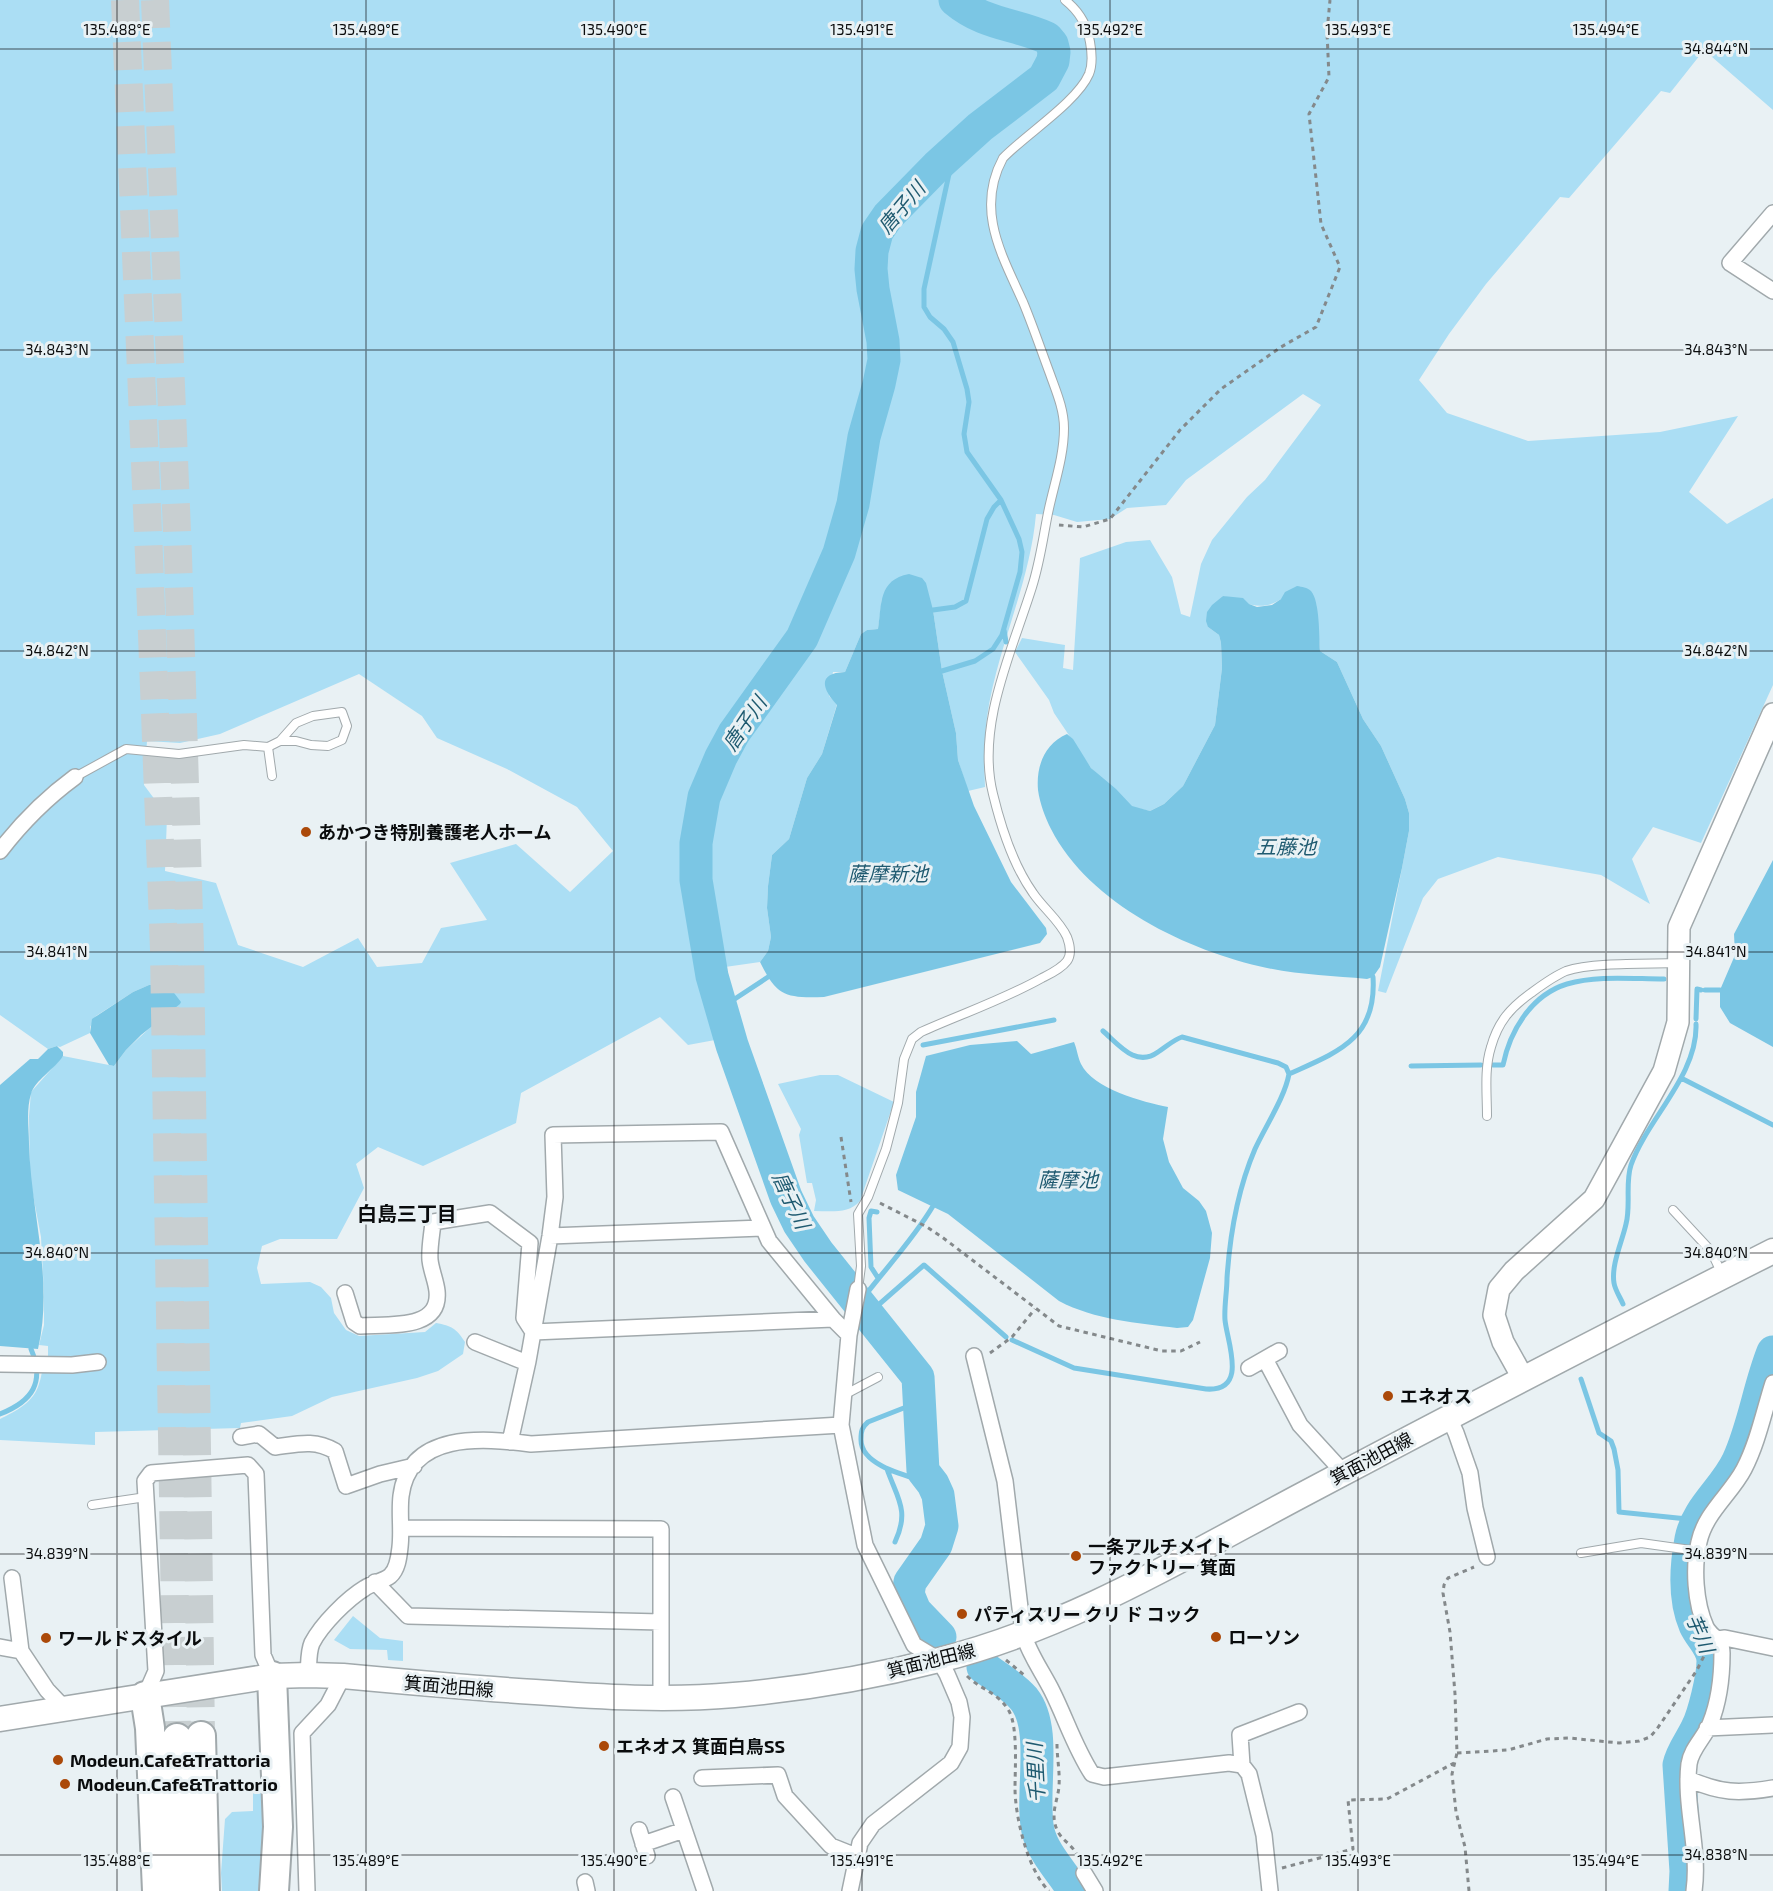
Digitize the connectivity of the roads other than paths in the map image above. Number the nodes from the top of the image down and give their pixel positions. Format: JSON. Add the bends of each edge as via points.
{"nodes":[{"id":1,"x":1065,"y":0,"type":"edge"},
{"id":2,"x":1773,"y":213,"type":"edge"},
{"id":3,"x":1773,"y":291,"type":"edge"},
{"id":4,"x":1773,"y":714,"type":"edge"},
{"id":5,"x":280,"y":741,"type":"junction"},
{"id":6,"x":268,"y":747,"type":"junction"},
{"id":7,"x":272,"y":776,"type":"dead end"},
{"id":8,"x":75,"y":777,"type":"joint"},
{"id":9,"x":0,"y":851,"type":"edge"},
{"id":10,"x":1678,"y":963,"type":"junction"},
{"id":11,"x":1488,"y":1116,"type":"dead end"},
{"id":12,"x":1673,"y":1210,"type":"dead end"},
{"id":13,"x":762,"y":1228,"type":"junction"},
{"id":14,"x":550,"y":1236,"type":"junction"},
{"id":15,"x":1773,"y":1251,"type":"edge"},
{"id":16,"x":1723,"y":1276,"type":"junction"},
{"id":17,"x":858,"y":1289,"type":"joint"},
{"id":18,"x":345,"y":1293,"type":"dead end"},
{"id":19,"x":833,"y":1319,"type":"junction"},
{"id":20,"x":533,"y":1332,"type":"junction"},
{"id":21,"x":849,"y":1335,"type":"junction"},
{"id":22,"x":475,"y":1342,"type":"dead end"},
{"id":23,"x":1279,"y":1351,"type":"dead end"},
{"id":24,"x":975,"y":1359,"type":"road end"},
{"id":25,"x":1265,"y":1359,"type":"junction"},
{"id":26,"x":98,"y":1362,"type":"dead end"},
{"id":27,"x":527,"y":1363,"type":"junction"},
{"id":28,"x":0,"y":1364,"type":"edge"},
{"id":29,"x":1250,"y":1368,"type":"dead end"},
{"id":30,"x":878,"y":1377,"type":"dead end"},
{"id":31,"x":1523,"y":1378,"type":"junction"},
{"id":32,"x":1773,"y":1383,"type":"edge"},
{"id":33,"x":843,"y":1395,"type":"junction"},
{"id":34,"x":1449,"y":1418,"type":"junction"},
{"id":35,"x":841,"y":1425,"type":"junction"},
{"id":36,"x":241,"y":1437,"type":"dead end"},
{"id":37,"x":510,"y":1442,"type":"junction"},
{"id":38,"x":414,"y":1466,"type":"junction"},
{"id":39,"x":1344,"y":1473,"type":"junction"},
{"id":40,"x":146,"y":1497,"type":"junction"},
{"id":41,"x":92,"y":1505,"type":"dead end"},
{"id":42,"x":402,"y":1528,"type":"junction"},
{"id":43,"x":1691,"y":1550,"type":"junction"},
{"id":44,"x":1581,"y":1553,"type":"dead end"},
{"id":45,"x":1487,"y":1557,"type":"road end"},
{"id":46,"x":12,"y":1578,"type":"dead end"},
{"id":47,"x":374,"y":1583,"type":"junction"},
{"id":48,"x":661,"y":1622,"type":"junction"},
{"id":49,"x":1023,"y":1633,"type":"junction"},
{"id":50,"x":1718,"y":1639,"type":"junction"},
{"id":51,"x":0,"y":1647,"type":"edge"},
{"id":52,"x":1773,"y":1647,"type":"edge"},
{"id":53,"x":21,"y":1651,"type":"junction"},
{"id":54,"x":939,"y":1660,"type":"junction"},
{"id":55,"x":309,"y":1675,"type":"junction"},
{"id":56,"x":273,"y":1676,"type":"junction"},
{"id":57,"x":343,"y":1676,"type":"junction"},
{"id":58,"x":145,"y":1696,"type":"junction"},
{"id":59,"x":661,"y":1698,"type":"junction"},
{"id":60,"x":65,"y":1710,"type":"junction"},
{"id":61,"x":1299,"y":1712,"type":"dead end"},
{"id":62,"x":0,"y":1719,"type":"edge"},
{"id":63,"x":1773,"y":1725,"type":"edge"},
{"id":64,"x":1707,"y":1728,"type":"junction"},
{"id":65,"x":1242,"y":1765,"type":"junction"},
{"id":66,"x":702,"y":1778,"type":"dead end"},
{"id":67,"x":1688,"y":1779,"type":"junction"},
{"id":68,"x":1773,"y":1788,"type":"edge"},
{"id":69,"x":673,"y":1797,"type":"dead end"},
{"id":70,"x":684,"y":1830,"type":"junction"},
{"id":71,"x":643,"y":1843,"type":"dead end"},
{"id":72,"x":856,"y":1856,"type":"junction"},
{"id":73,"x":1084,"y":1873,"type":"road end"},
{"id":74,"x":278,"y":1885,"type":"edge"},
{"id":75,"x":157,"y":1891,"type":"edge"},
{"id":76,"x":182,"y":1891,"type":"edge"},
{"id":77,"x":205,"y":1891,"type":"edge"},
{"id":78,"x":307,"y":1891,"type":"edge"},
{"id":79,"x":705,"y":1891,"type":"edge"},
{"id":80,"x":850,"y":1891,"type":"edge"},
{"id":81,"x":1095,"y":1891,"type":"edge"},
{"id":82,"x":1270,"y":1891,"type":"edge"},
{"id":83,"x":1694,"y":1891,"type":"edge"}],
"edges":[{"from":1,"to":17,"type":"lane","via":[[1081,16],[1089,34],[1091,68],[1071,98],[1003,158],[994,178],[991,201],[998,247],[1027,313],[1063,419],[1060,468],[1034,580],[1000,680],[990,770],[996,807],[1011,848],[1031,891],[1065,933],[1070,949],[1068,960],[1060,968],[912,1040],[904,1059],[886,1149],[858,1220]]},
{"from":2,"to":3,"type":"street","via":[[1730,263]]},
{"from":4,"to":10,"type":"street","via":[[1679,927]]},
{"from":5,"to":5,"type":"lane","via":[[296,723],[314,716],[342,712],[347,726],[342,740],[328,746]]},
{"from":5,"to":6,"type":"lane"},
{"from":6,"to":7,"type":"lane"},
{"from":6,"to":8,"type":"lane","via":[[244,745],[179,754],[126,749]]},
{"from":8,"to":9,"type":"street","via":[[48,797]]},
{"from":10,"to":11,"type":"lane","via":[[1567,971],[1514,1005],[1498,1027],[1490,1048]]},
{"from":10,"to":31,"type":"street","via":[[1678,1022],[1664,1071],[1594,1199],[1499,1289],[1494,1315],[1503,1342]]},
{"from":12,"to":16,"type":"lane","via":[[1711,1251]]},
{"from":13,"to":14,"type":"street"},
{"from":13,"to":14,"type":"street","via":[[721,1132],[553,1135],[555,1197]]},
{"from":13,"to":19,"type":"street"},
{"from":14,"to":20,"type":"street"},
{"from":15,"to":16,"type":"main road","name":"箕面池田線"},
{"from":16,"to":31,"type":"main road","name":"箕面池田線"},
{"from":17,"to":21,"type":"street"},
{"from":18,"to":20,"type":"street","via":[[354,1322],[360,1326],[414,1323],[431,1316],[437,1303],[430,1260],[433,1222],[490,1213],[530,1243],[524,1318]]},
{"from":19,"to":20,"type":"street"},
{"from":19,"to":21,"type":"street"},
{"from":20,"to":27,"type":"street"},
{"from":21,"to":33,"type":"street"},
{"from":22,"to":27,"type":"street"},
{"from":23,"to":25,"type":"street"},
{"from":24,"to":49,"type":"street","via":[[1005,1481]]},
{"from":25,"to":29,"type":"street"},
{"from":25,"to":39,"type":"street","via":[[1300,1425]]},
{"from":26,"to":28,"type":"street"},
{"from":27,"to":37,"type":"street"},
{"from":30,"to":33,"type":"lane"},
{"from":31,"to":34,"type":"main road","name":"箕面池田線"},
{"from":32,"to":43,"type":"street","via":[[1745,1468]]},
{"from":33,"to":35,"type":"street"},
{"from":34,"to":39,"type":"main road","name":"箕面池田線"},
{"from":34,"to":45,"type":"street","via":[[1470,1473],[1474,1508]]},
{"from":35,"to":37,"type":"street","via":[[531,1444]]},
{"from":35,"to":54,"type":"street","via":[[865,1545],[914,1645]]},
{"from":36,"to":38,"type":"street","via":[[259,1434],[276,1447],[311,1442],[325,1446],[335,1451],[346,1486]]},
{"from":37,"to":38,"type":"street","via":[[456,1441],[421,1455]]},
{"from":38,"to":42,"type":"street","via":[[401,1496]]},
{"from":39,"to":49,"type":"main road","name":"箕面池田線","via":[[1147,1577]]},
{"from":40,"to":41,"type":"lane"},
{"from":40,"to":56,"type":"street","via":[[145,1481],[151,1473],[248,1465],[256,1474],[262,1655]]},
{"from":40,"to":58,"type":"street","via":[[156,1671]]},
{"from":42,"to":47,"type":"street","via":[[399,1561],[390,1576]]},
{"from":42,"to":48,"type":"street","via":[[661,1529]]},
{"from":43,"to":44,"type":"lane","via":[[1641,1543]]},
{"from":43,"to":50,"type":"street","via":[[1698,1602],[1709,1631]]},
{"from":46,"to":53,"type":"street"},
{"from":47,"to":48,"type":"street","via":[[408,1616]]},
{"from":47,"to":55,"type":"street","via":[[336,1611],[311,1644]]},
{"from":48,"to":59,"type":"street"},
{"from":49,"to":54,"type":"main road","name":"箕面池田線"},
{"from":49,"to":65,"type":"street","via":[[1092,1774],[1104,1777],[1229,1763]]},
{"from":50,"to":52,"type":"street"},
{"from":50,"to":64,"type":"street","via":[[1722,1646],[1722,1673]]},
{"from":51,"to":53,"type":"street"},
{"from":53,"to":60,"type":"street"},
{"from":54,"to":59,"type":"main road","name":"箕面池田線","via":[[831,1682],[734,1695]]},
{"from":54,"to":72,"type":"street","via":[[959,1702],[960,1747],[951,1763],[873,1824]]},
{"from":55,"to":56,"type":"main road","name":"箕面池田線"},
{"from":55,"to":57,"type":"main road","name":"箕面池田線"},
{"from":56,"to":58,"type":"main road","name":"箕面池田線"},
{"from":56,"to":74,"type":"highway"},
{"from":57,"to":59,"type":"main road","name":"箕面池田線","via":[[585,1696]]},
{"from":57,"to":78,"type":"street","via":[[328,1705],[302,1733]]},
{"from":58,"to":60,"type":"main road","name":"箕面池田線"},
{"from":58,"to":75,"type":"highway","via":[[150,1728]]},
{"from":60,"to":62,"type":"main road","name":"箕面池田線"},
{"from":61,"to":65,"type":"street","via":[[1240,1735]]},
{"from":63,"to":64,"type":"street"},
{"from":64,"to":67,"type":"street","via":[[1691,1755]]},
{"from":65,"to":82,"type":"street","via":[[1249,1774],[1262,1825]]},
{"from":66,"to":72,"type":"street","via":[[778,1775],[785,1796],[831,1846]]},
{"from":67,"to":68,"type":"street","via":[[1711,1789],[1732,1792]]},
{"from":67,"to":83,"type":"street"},
{"from":69,"to":70,"type":"street"},
{"from":70,"to":71,"type":"street"},
{"from":70,"to":79,"type":"street"},
{"from":72,"to":80,"type":"street"},
{"from":73,"to":81,"type":"street"},
{"from":76,"to":77,"type":"highway","via":[[189,1737]]}]}
